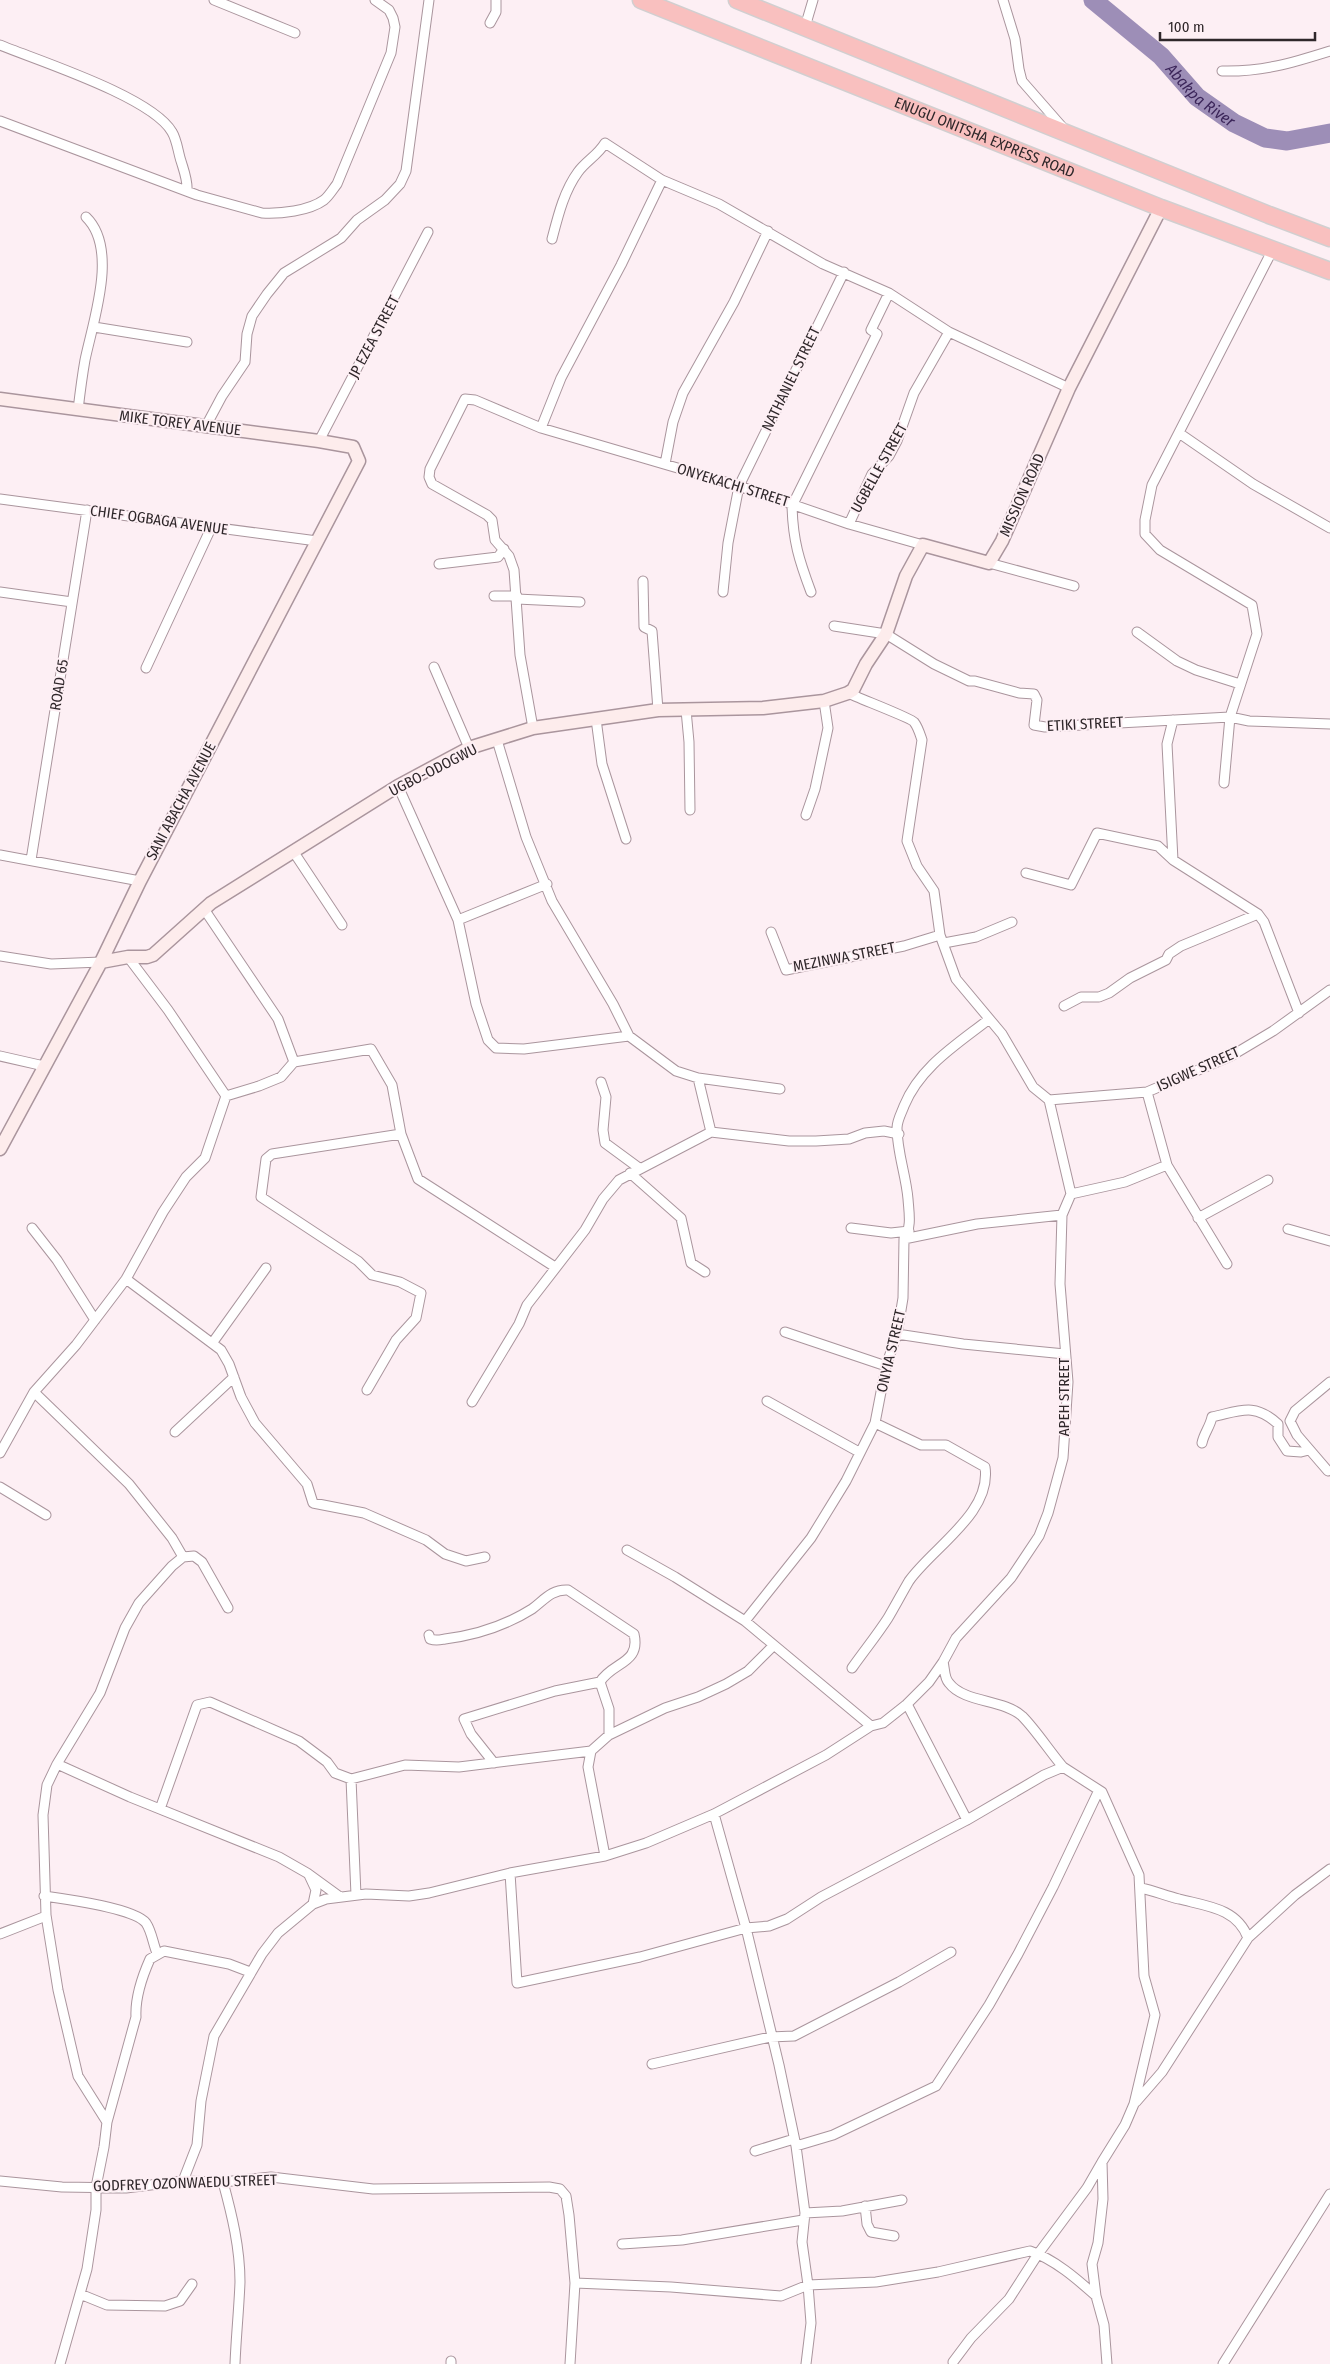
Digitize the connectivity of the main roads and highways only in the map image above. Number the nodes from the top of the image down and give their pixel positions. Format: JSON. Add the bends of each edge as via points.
{"nodes":[{"id":1,"x":641,"y":0,"type":"edge"},
{"id":2,"x":737,"y":0,"type":"edge"},
{"id":3,"x":1330,"y":238,"type":"edge"},
{"id":4,"x":1330,"y":271,"type":"edge"}],
"edges":[{"from":1,"to":4,"type":"highway","name":"ENUGU ONITSHA EXPRESS ROAD","via":[[1161,208]]},
{"from":2,"to":3,"type":"highway"}]}
